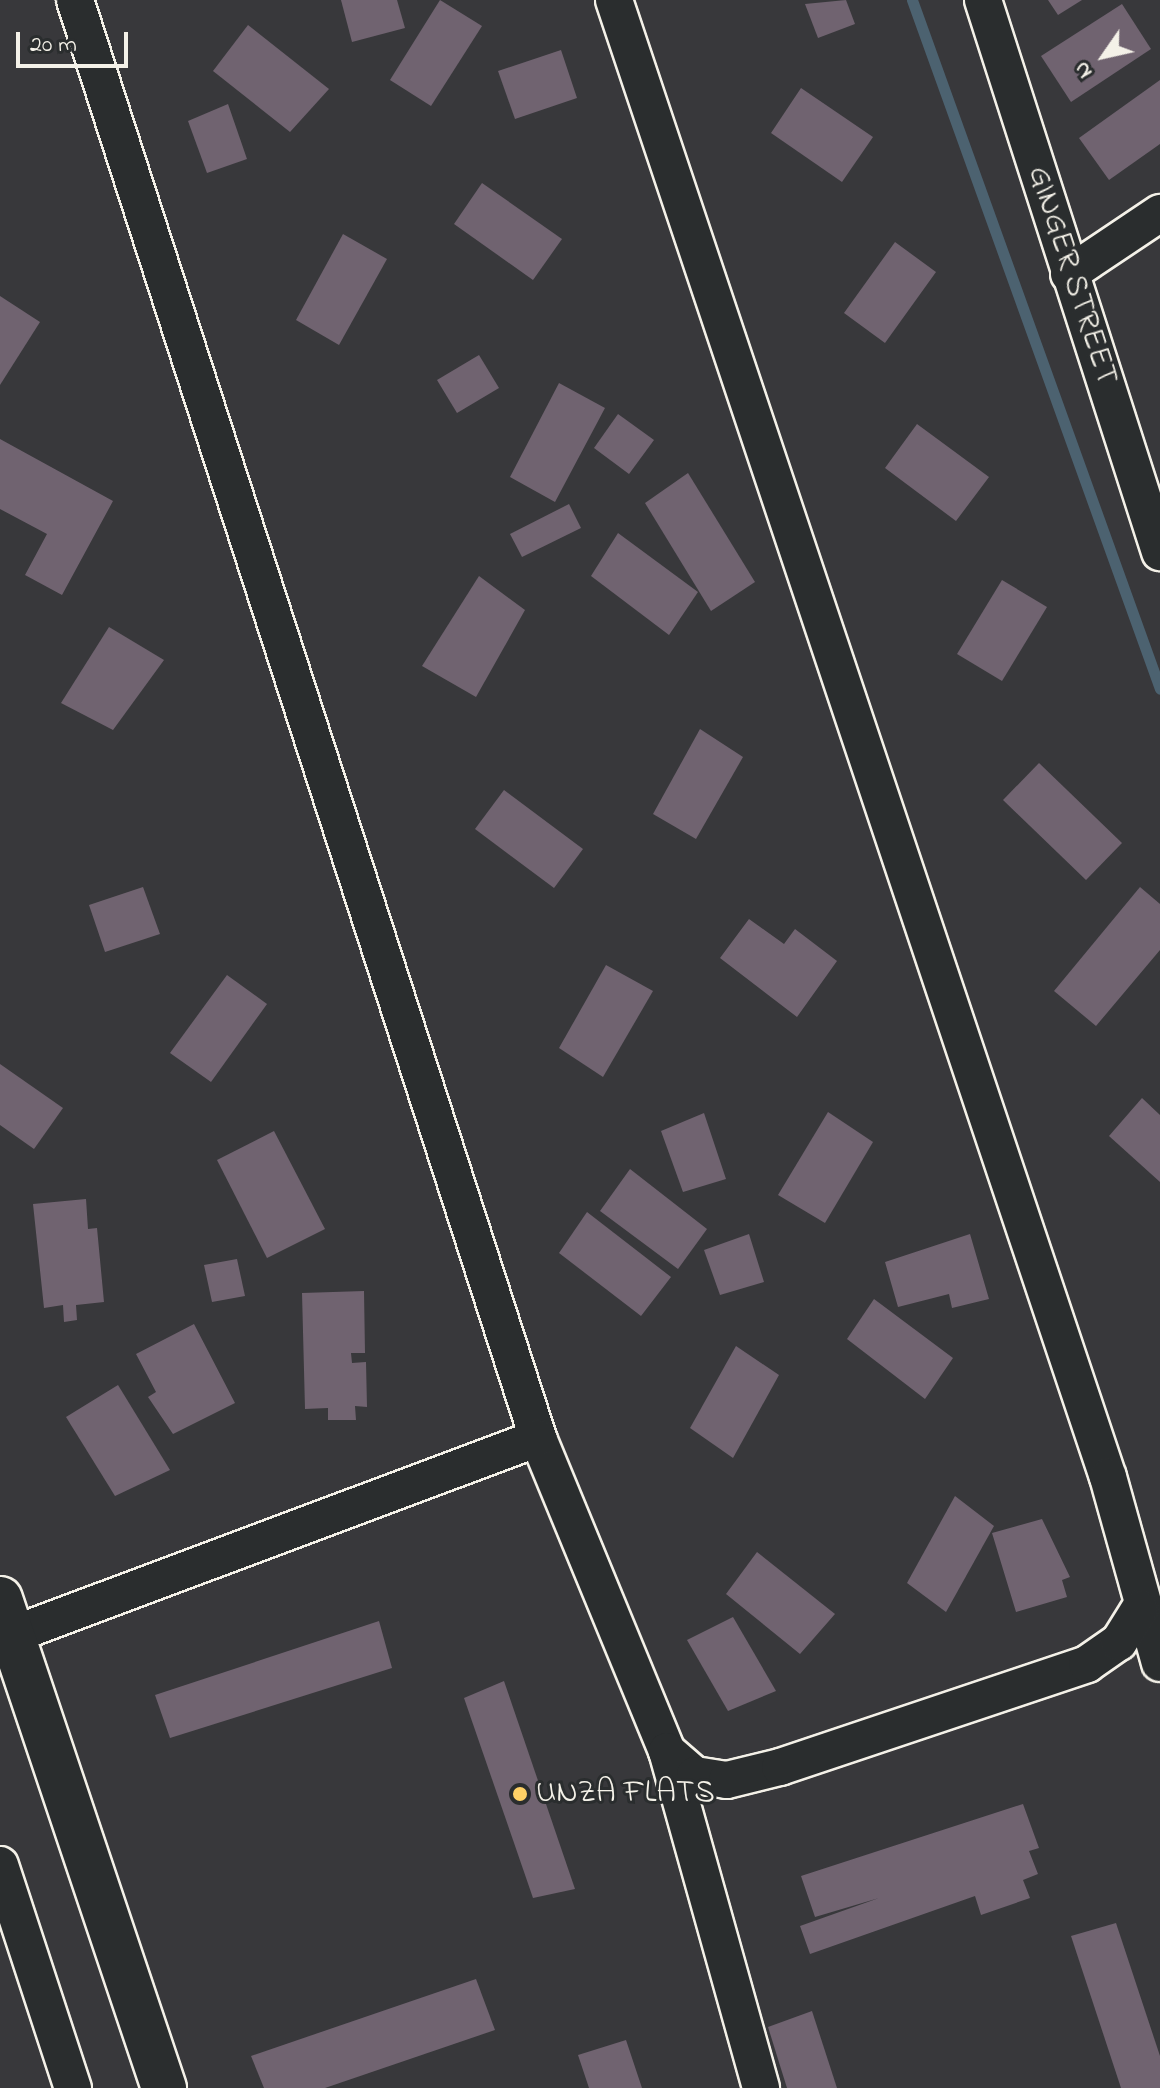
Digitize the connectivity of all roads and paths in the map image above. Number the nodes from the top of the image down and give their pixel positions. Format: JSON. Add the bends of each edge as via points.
{"nodes":[{"id":1,"x":75,"y":0,"type":"edge"},
{"id":2,"x":614,"y":0,"type":"edge"},
{"id":3,"x":983,"y":0,"type":"edge"},
{"id":4,"x":1160,"y":213,"type":"edge"},
{"id":5,"x":1069,"y":274,"type":"junction"},
{"id":6,"x":1160,"y":552,"type":"edge"},
{"id":7,"x":538,"y":1438,"type":"junction"},
{"id":8,"x":1140,"y":1609,"type":"junction"},
{"id":9,"x":6,"y":1617,"type":"edge"},
{"id":10,"x":1160,"y":1663,"type":"edge"},
{"id":11,"x":667,"y":1751,"type":"junction"},
{"id":12,"x":0,"y":1865,"type":"edge"},
{"id":13,"x":73,"y":2088,"type":"edge"},
{"id":14,"x":164,"y":2088,"type":"edge"},
{"id":15,"x":761,"y":2088,"type":"edge"}],
"edges":[{"from":1,"to":7,"type":"street"},
{"from":2,"to":8,"type":"street","via":[[1108,1477]]},
{"from":3,"to":5,"type":"street","name":"GINGER STREET"},
{"from":4,"to":5,"type":"street"},
{"from":5,"to":6,"type":"street","name":"GINGER STREET"},
{"from":7,"to":9,"type":"street"},
{"from":7,"to":11,"type":"street"},
{"from":8,"to":10,"type":"street"},
{"from":8,"to":11,"type":"street","via":[[1119,1642],[1087,1664],[780,1767],[727,1780],[695,1775]]},
{"from":9,"to":14,"type":"main road"},
{"from":11,"to":15,"type":"street"},
{"from":12,"to":13,"type":"street"}]}
